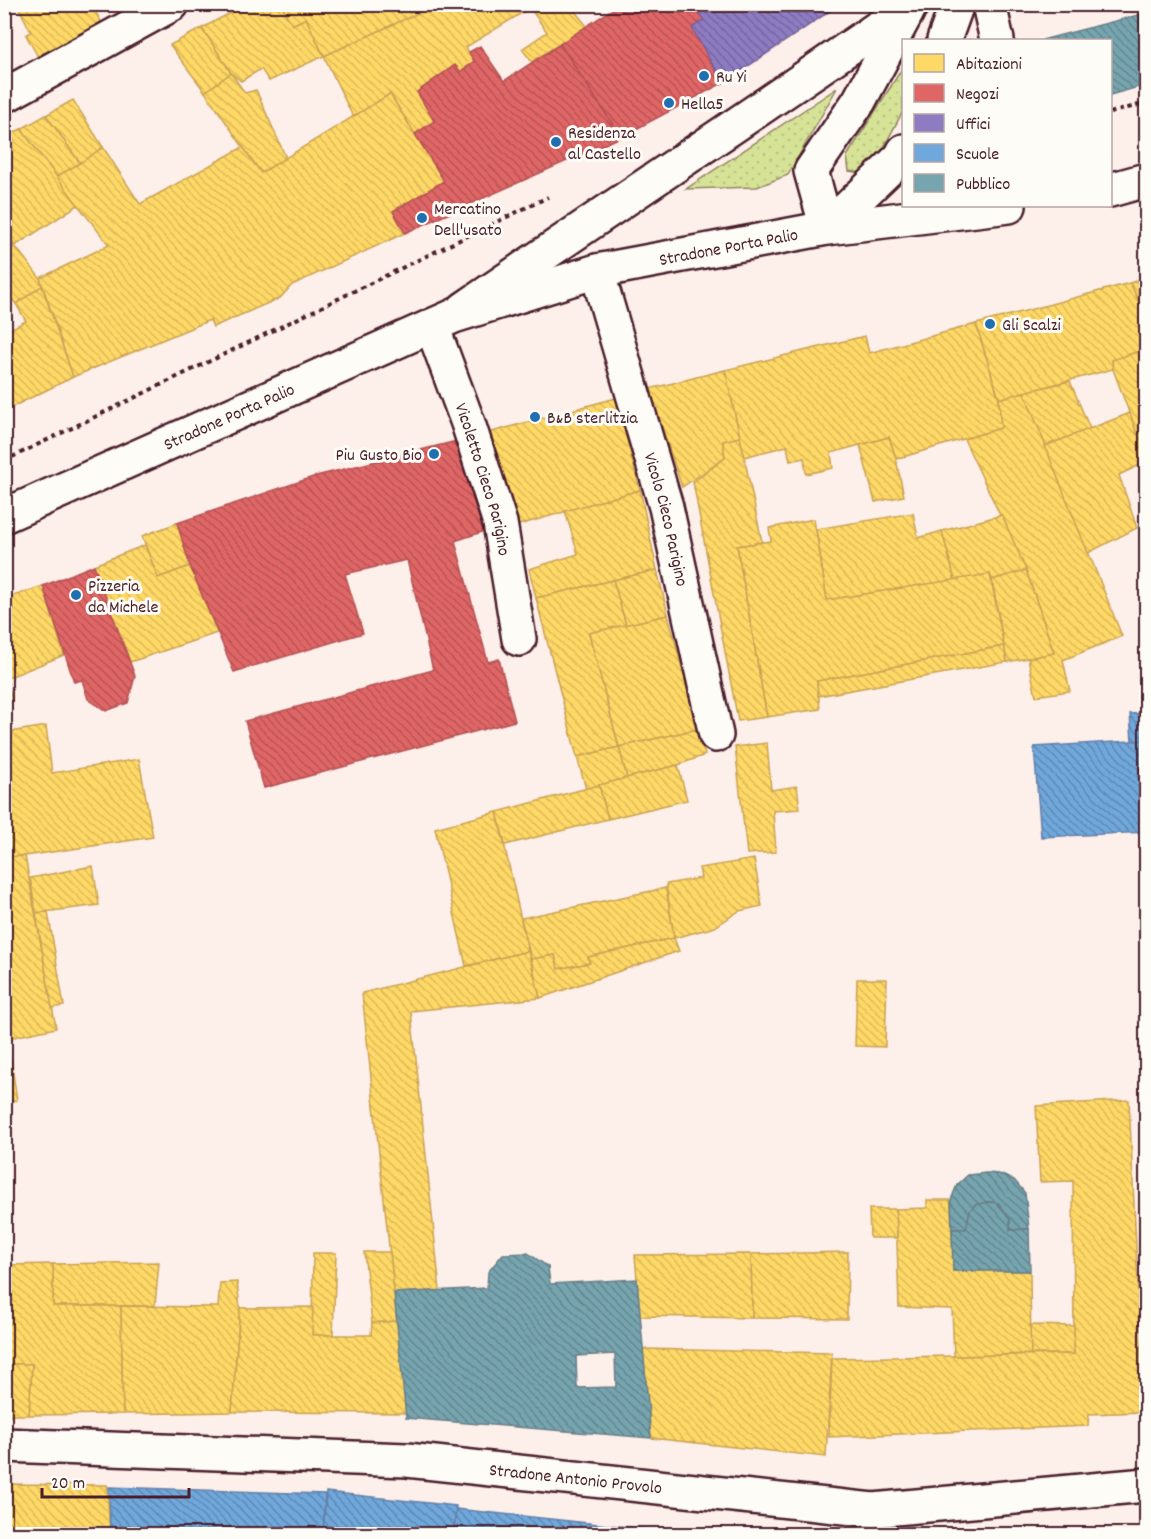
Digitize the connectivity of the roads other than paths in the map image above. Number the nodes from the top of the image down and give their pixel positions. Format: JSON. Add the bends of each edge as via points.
{"nodes":[{"id":1,"x":172,"y":4,"type":"edge"},
{"id":2,"x":957,"y":4,"type":"edge"},
{"id":3,"x":989,"y":4,"type":"edge"},
{"id":4,"x":911,"y":5,"type":"edge"},
{"id":5,"x":944,"y":39,"type":"edge"},
{"id":6,"x":998,"y":39,"type":"edge"},
{"id":7,"x":4,"y":96,"type":"edge"},
{"id":8,"x":902,"y":154,"type":"edge"},
{"id":9,"x":1146,"y":180,"type":"edge"},
{"id":10,"x":1112,"y":189,"type":"edge"},
{"id":11,"x":1001,"y":207,"type":"edge"},
{"id":12,"x":827,"y":228,"type":"junction"},
{"id":13,"x":597,"y":272,"type":"junction"},
{"id":14,"x":443,"y":321,"type":"junction"},
{"id":15,"x":7,"y":509,"type":"edge"},
{"id":16,"x":519,"y":639,"type":"dead end"},
{"id":17,"x":716,"y":735,"type":"dead end"},
{"id":18,"x":4,"y":1445,"type":"edge"},
{"id":19,"x":1146,"y":1485,"type":"edge"}],
"edges":[{"from":1,"to":7,"type":"street"},
{"from":2,"to":5,"type":"street"},
{"from":3,"to":6,"type":"street"},
{"from":4,"to":12,"type":"street","via":[[859,101],[811,171]]},
{"from":4,"to":14,"type":"street","name":"Stradone Porta Palio","via":[[732,130]]},
{"from":8,"to":12,"type":"street"},
{"from":9,"to":10,"type":"street"},
{"from":11,"to":12,"type":"street","name":"Stradone Porta Palio"},
{"from":12,"to":13,"type":"street","name":"Stradone Porta Palio"},
{"from":13,"to":14,"type":"street","name":"Stradone Porta Palio"},
{"from":13,"to":17,"type":"street","name":"Vicolo Cieco Parigino","via":[[666,507]]},
{"from":14,"to":15,"type":"street","name":"Stradone Porta Palio"},
{"from":14,"to":16,"type":"street","name":"Vicoletto Cieco Parigino","via":[[468,423],[500,523]]},
{"from":18,"to":19,"type":"street","name":"Stradone Antonio Provolo","via":[[407,1460],[873,1510]]}]}
